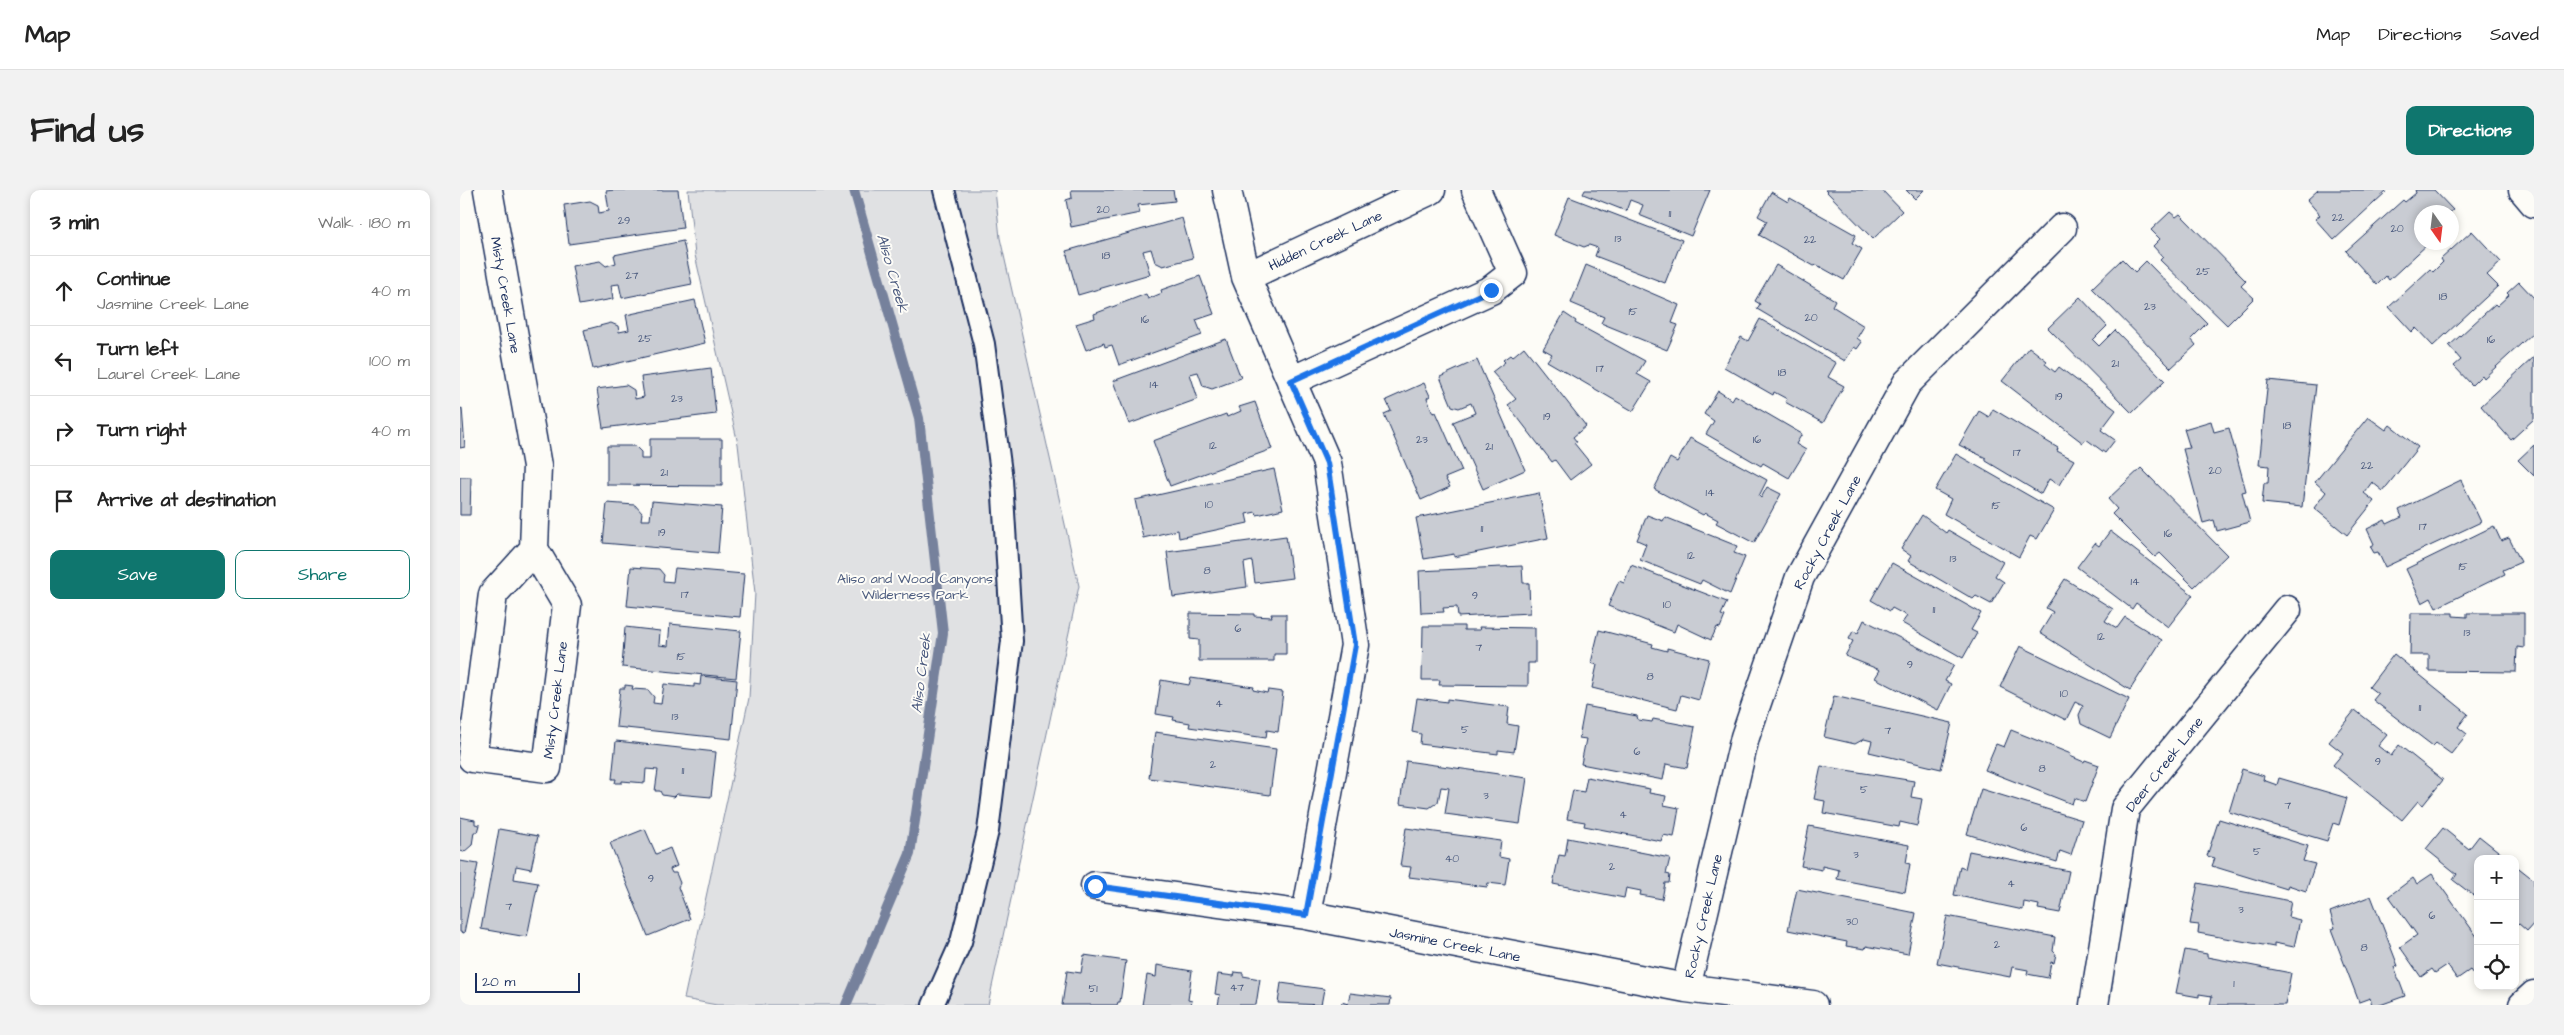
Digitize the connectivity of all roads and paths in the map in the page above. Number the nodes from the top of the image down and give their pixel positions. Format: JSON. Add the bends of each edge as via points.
{"nodes":[{"id":1,"x":488,"y":190,"type":"edge"},
{"id":2,"x":944,"y":190,"type":"edge"},
{"id":3,"x":1227,"y":190,"type":"edge"},
{"id":4,"x":1431,"y":190,"type":"edge"},
{"id":5,"x":1476,"y":190,"type":"edge"},
{"id":6,"x":2522,"y":190,"type":"edge"},
{"id":7,"x":2534,"y":203,"type":"edge"},
{"id":8,"x":2062,"y":228,"type":"dead end"},
{"id":9,"x":1246,"y":277,"type":"junction"},
{"id":10,"x":1291,"y":381,"type":"junction"},
{"id":11,"x":534,"y":548,"type":"junction"},
{"id":12,"x":2287,"y":610,"type":"dead end"},
{"id":13,"x":1095,"y":886,"type":"dead end"},
{"id":14,"x":1306,"y":915,"type":"junction"},
{"id":15,"x":1686,"y":988,"type":"junction"},
{"id":16,"x":2534,"y":995,"type":"edge"},
{"id":17,"x":933,"y":1005,"type":"edge"},
{"id":18,"x":1813,"y":1005,"type":"edge"},
{"id":19,"x":2094,"y":1005,"type":"edge"},
{"id":20,"x":2522,"y":1005,"type":"edge"}],
"edges":[{"from":1,"to":11,"type":"street","name":"Misty Creek Lane","via":[[537,466]]},
{"from":2,"to":17,"type":"lane","via":[[984,344],[1002,480],[1012,641],[988,832],[961,942]]},
{"from":3,"to":9,"type":"street"},
{"from":4,"to":9,"type":"street","name":"Hidden Creek Lane"},
{"from":5,"to":10,"type":"street","via":[[1513,273],[1491,290]]},
{"from":6,"to":7,"type":"street"},
{"from":8,"to":15,"type":"street","name":"Rocky Creek Lane","via":[[1907,383],[1800,577],[1745,737]]},
{"from":9,"to":10,"type":"street"},
{"from":10,"to":14,"type":"street","via":[[1327,463],[1355,645]]},
{"from":11,"to":11,"type":"street","name":"Misty Creek Lane","via":[[566,605],[547,768],[472,758],[493,594]]},
{"from":12,"to":19,"type":"street","name":"Deer Creek Lane","via":[[2125,809]]},
{"from":13,"to":14,"type":"street","name":"Jasmine Creek Lane"},
{"from":14,"to":15,"type":"street","name":"Jasmine Creek Lane"},
{"from":15,"to":18,"type":"street","name":"Jasmine Creek Lane"},
{"from":16,"to":20,"type":"street"}]}
